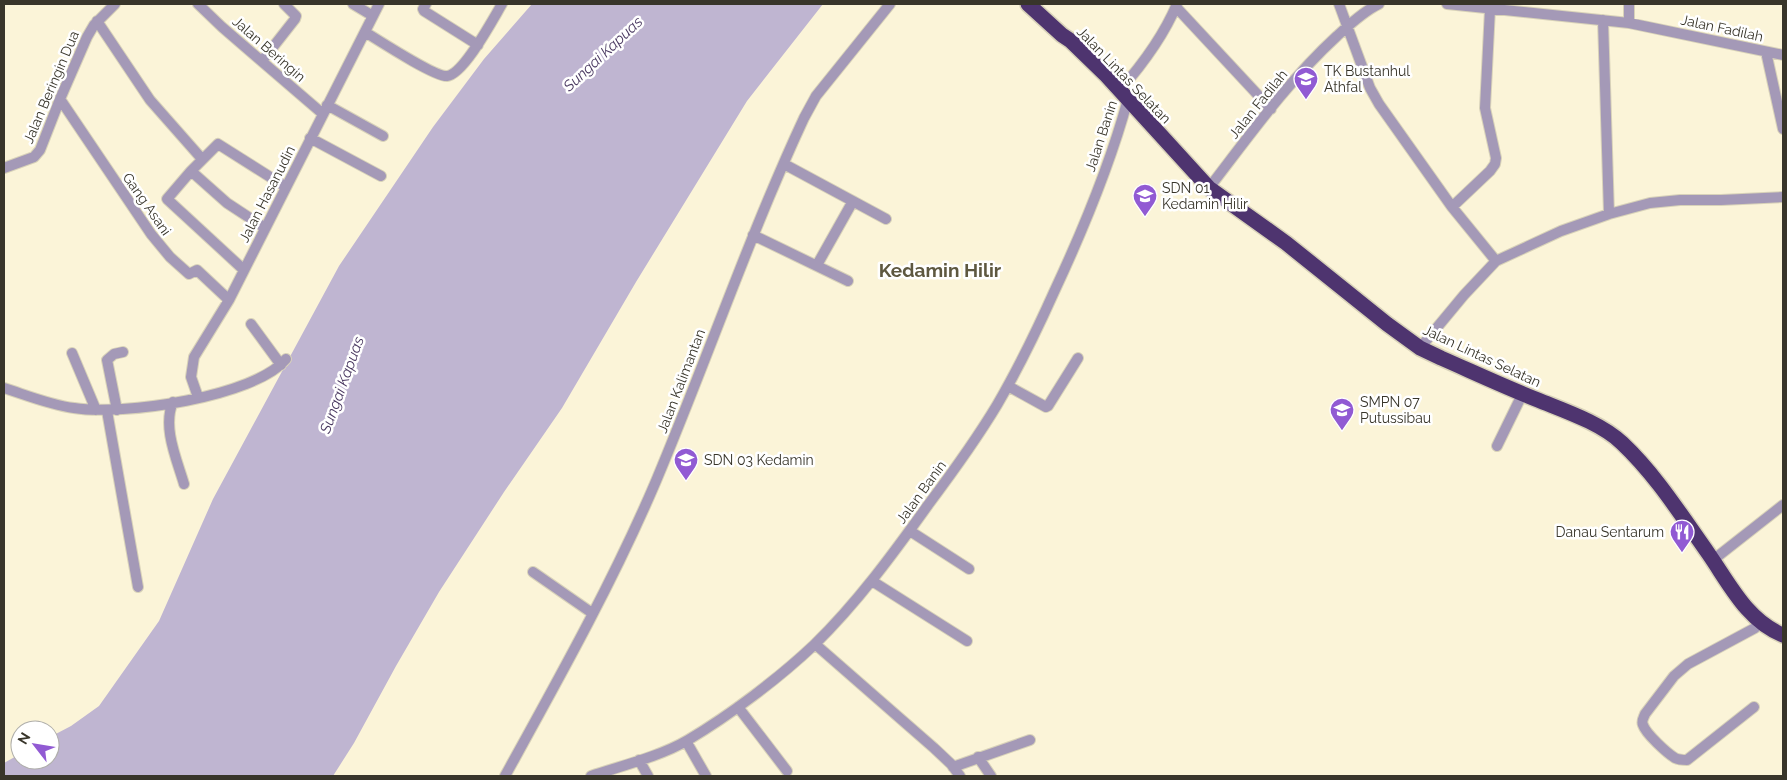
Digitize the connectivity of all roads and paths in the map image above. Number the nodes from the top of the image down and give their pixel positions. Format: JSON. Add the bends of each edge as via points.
{"nodes":[{"id":1,"x":115,"y":4,"type":"edge"},
{"id":2,"x":198,"y":4,"type":"edge"},
{"id":3,"x":284,"y":4,"type":"edge"},
{"id":4,"x":353,"y":4,"type":"edge"},
{"id":5,"x":379,"y":4,"type":"edge"},
{"id":6,"x":426,"y":4,"type":"edge"},
{"id":7,"x":502,"y":4,"type":"edge"},
{"id":8,"x":890,"y":4,"type":"edge"},
{"id":9,"x":1028,"y":4,"type":"edge"},
{"id":10,"x":1339,"y":4,"type":"edge"},
{"id":11,"x":1379,"y":4,"type":"edge"},
{"id":12,"x":1447,"y":4,"type":"edge"},
{"id":13,"x":1628,"y":4,"type":"edge"},
{"id":14,"x":1177,"y":5,"type":"edge"},
{"id":15,"x":1465,"y":5,"type":"edge"},
{"id":16,"x":1490,"y":9,"type":"junction"},
{"id":17,"x":373,"y":16,"type":"junction"},
{"id":18,"x":1603,"y":20,"type":"junction"},
{"id":19,"x":97,"y":21,"type":"junction"},
{"id":20,"x":1629,"y":23,"type":"junction"},
{"id":21,"x":1347,"y":26,"type":"junction"},
{"id":22,"x":365,"y":32,"type":"junction"},
{"id":23,"x":478,"y":44,"type":"junction"},
{"id":24,"x":1766,"y":52,"type":"junction"},
{"id":25,"x":1783,"y":55,"type":"edge"},
{"id":26,"x":262,"y":62,"type":"junction"},
{"id":27,"x":1120,"y":93,"type":"junction"},
{"id":28,"x":60,"y":99,"type":"junction"},
{"id":29,"x":1271,"y":108,"type":"junction"},
{"id":30,"x":325,"y":110,"type":"junction"},
{"id":31,"x":1783,"y":130,"type":"edge"},
{"id":32,"x":383,"y":136,"type":"dead end"},
{"id":33,"x":310,"y":138,"type":"junction"},
{"id":34,"x":202,"y":159,"type":"junction"},
{"id":35,"x":784,"y":164,"type":"junction"},
{"id":36,"x":4,"y":168,"type":"edge"},
{"id":37,"x":192,"y":171,"type":"junction"},
{"id":38,"x":381,"y":176,"type":"dead end"},
{"id":39,"x":286,"y":187,"type":"junction"},
{"id":40,"x":1209,"y":188,"type":"junction"},
{"id":41,"x":1783,"y":197,"type":"edge"},
{"id":42,"x":853,"y":201,"type":"junction"},
{"id":43,"x":1452,"y":207,"type":"junction"},
{"id":44,"x":1609,"y":214,"type":"junction"},
{"id":45,"x":886,"y":219,"type":"dead end"},
{"id":46,"x":265,"y":228,"type":"junction"},
{"id":47,"x":753,"y":235,"type":"junction"},
{"id":48,"x":1303,"y":261,"type":"junction"},
{"id":49,"x":1496,"y":261,"type":"junction"},
{"id":50,"x":817,"y":265,"type":"junction"},
{"id":51,"x":244,"y":270,"type":"junction"},
{"id":52,"x":848,"y":281,"type":"dead end"},
{"id":53,"x":229,"y":300,"type":"junction"},
{"id":54,"x":250,"y":324,"type":"dead end"},
{"id":55,"x":1420,"y":348,"type":"junction"},
{"id":56,"x":123,"y":352,"type":"dead end"},
{"id":57,"x":72,"y":353,"type":"dead end"},
{"id":58,"x":1078,"y":358,"type":"dead end"},
{"id":59,"x":1479,"y":379,"type":"junction"},
{"id":60,"x":1008,"y":386,"type":"junction"},
{"id":61,"x":4,"y":388,"type":"edge"},
{"id":62,"x":198,"y":397,"type":"junction"},
{"id":63,"x":1518,"y":401,"type":"junction"},
{"id":64,"x":173,"y":402,"type":"junction"},
{"id":65,"x":101,"y":410,"type":"junction"},
{"id":66,"x":118,"y":410,"type":"junction"},
{"id":67,"x":1496,"y":446,"type":"dead end"},
{"id":68,"x":184,"y":484,"type":"dead end"},
{"id":69,"x":1783,"y":505,"type":"edge"},
{"id":70,"x":910,"y":531,"type":"junction"},
{"id":71,"x":1713,"y":560,"type":"junction"},
{"id":72,"x":969,"y":569,"type":"dead end"},
{"id":73,"x":534,"y":572,"type":"dead end"},
{"id":74,"x":872,"y":581,"type":"junction"},
{"id":75,"x":138,"y":586,"type":"dead end"},
{"id":76,"x":592,"y":613,"type":"junction"},
{"id":77,"x":1755,"y":628,"type":"junction"},
{"id":78,"x":1783,"y":635,"type":"edge"},
{"id":79,"x":966,"y":641,"type":"dead end"},
{"id":80,"x":1783,"y":643,"type":"edge"},
{"id":81,"x":814,"y":644,"type":"junction"},
{"id":82,"x":1754,"y":706,"type":"dead end"},
{"id":83,"x":738,"y":707,"type":"junction"},
{"id":84,"x":1030,"y":740,"type":"dead end"},
{"id":85,"x":686,"y":741,"type":"junction"},
{"id":86,"x":978,"y":758,"type":"junction"},
{"id":87,"x":639,"y":760,"type":"junction"},
{"id":88,"x":953,"y":767,"type":"junction"},
{"id":89,"x":787,"y":772,"type":"dead end"},
{"id":90,"x":506,"y":776,"type":"edge"},
{"id":91,"x":591,"y":776,"type":"edge"},
{"id":92,"x":648,"y":776,"type":"edge"},
{"id":93,"x":706,"y":776,"type":"edge"},
{"id":94,"x":960,"y":776,"type":"edge"},
{"id":95,"x":991,"y":776,"type":"edge"}],
"edges":[{"from":1,"to":19,"type":"street","name":"Jalan Beringin Dua"},
{"from":2,"to":26,"type":"street","name":"Jalan Beringin"},
{"from":3,"to":26,"type":"street","via":[[294,13],[295,20]]},
{"from":4,"to":17,"type":"street"},
{"from":5,"to":17,"type":"street","name":"Jalan Hasanudin"},
{"from":6,"to":23,"type":"street","via":[[424,11]]},
{"from":7,"to":23,"type":"street"},
{"from":8,"to":35,"type":"street","name":"Jalan Kalimantan","via":[[816,96]]},
{"from":9,"to":27,"type":"highway","name":"Jalan Lintas Selatan"},
{"from":10,"to":21,"type":"street"},
{"from":11,"to":21,"type":"street","name":"Jalan Fadilah"},
{"from":12,"to":15,"type":"street","name":"Jalan Fadilah"},
{"from":13,"to":20,"type":"street"},
{"from":14,"to":27,"type":"street","name":"Jalan Banin"},
{"from":14,"to":29,"type":"street"},
{"from":15,"to":16,"type":"street","name":"Jalan Fadilah"},
{"from":16,"to":18,"type":"street","name":"Jalan Fadilah"},
{"from":16,"to":43,"type":"street","via":[[1485,108],[1494,144],[1495,164]]},
{"from":17,"to":22,"type":"street","name":"Jalan Hasanudin"},
{"from":18,"to":20,"type":"street","name":"Jalan Fadilah"},
{"from":18,"to":44,"type":"street"},
{"from":19,"to":28,"type":"street","name":"Jalan Beringin Dua"},
{"from":19,"to":34,"type":"street","via":[[150,100]]},
{"from":20,"to":24,"type":"street","name":"Jalan Fadilah"},
{"from":21,"to":29,"type":"street","name":"Jalan Fadilah","via":[[1320,51]]},
{"from":21,"to":43,"type":"street","via":[[1379,104]]},
{"from":22,"to":23,"type":"street","via":[[442,76],[452,74],[462,66]]},
{"from":22,"to":30,"type":"street","name":"Jalan Hasanudin"},
{"from":24,"to":25,"type":"street","name":"Jalan Fadilah"},
{"from":24,"to":31,"type":"street"},
{"from":26,"to":30,"type":"street","name":"Jalan Beringin"},
{"from":27,"to":40,"type":"highway","name":"Jalan Lintas Selatan"},
{"from":27,"to":48,"type":"highway","name":"Jalan Lintas Selatan","via":[[1205,196]]},
{"from":27,"to":60,"type":"street","name":"Jalan Banin","via":[[1083,229]]},
{"from":28,"to":36,"type":"street","name":"Jalan Beringin Dua","via":[[34,158]]},
{"from":28,"to":53,"type":"street","name":"Gang Asani","via":[[160,246],[190,274],[197,270]]},
{"from":29,"to":40,"type":"street","name":"Jalan Fadilah"},
{"from":30,"to":32,"type":"street","name":"Jalan Beringin"},
{"from":30,"to":33,"type":"street","name":"Jalan Hasanudin"},
{"from":33,"to":38,"type":"street"},
{"from":33,"to":39,"type":"street","name":"Jalan Hasanudin"},
{"from":34,"to":37,"type":"street"},
{"from":34,"to":39,"type":"street","via":[[218,144]]},
{"from":35,"to":42,"type":"street"},
{"from":35,"to":47,"type":"street","name":"Jalan Kalimantan"},
{"from":37,"to":46,"type":"street","via":[[227,203]]},
{"from":37,"to":51,"type":"street","via":[[167,199]]},
{"from":39,"to":46,"type":"street","name":"Jalan Hasanudin"},
{"from":40,"to":48,"type":"highway","name":"Jalan Lintas Selatan"},
{"from":41,"to":44,"type":"street","via":[[1680,200],[1650,203]]},
{"from":42,"to":45,"type":"street"},
{"from":42,"to":50,"type":"street"},
{"from":43,"to":49,"type":"street"},
{"from":44,"to":49,"type":"street","via":[[1561,231]]},
{"from":46,"to":51,"type":"street","name":"Jalan Hasanudin"},
{"from":47,"to":50,"type":"street"},
{"from":47,"to":76,"type":"street","name":"Jalan Kalimantan","via":[[655,482]]},
{"from":48,"to":55,"type":"highway","name":"Jalan Lintas Selatan"},
{"from":48,"to":59,"type":"highway","name":"Jalan Lintas Selatan","via":[[1412,350],[1439,365]]},
{"from":49,"to":55,"type":"street"},
{"from":50,"to":52,"type":"street"},
{"from":51,"to":53,"type":"street","name":"Jalan Hasanudin"},
{"from":53,"to":62,"type":"street","name":"Jalan Hasanudin","via":[[194,357],[191,377]]},
{"from":54,"to":62,"type":"street","via":[[283,362],[263,377],[240,387]]},
{"from":55,"to":59,"type":"highway","name":"Jalan Lintas Selatan"},
{"from":56,"to":66,"type":"street","via":[[107,360]]},
{"from":57,"to":65,"type":"street"},
{"from":58,"to":60,"type":"street","via":[[1048,406],[1044,407]]},
{"from":59,"to":63,"type":"highway","name":"Jalan Lintas Selatan"},
{"from":59,"to":71,"type":"highway","name":"Jalan Lintas Selatan","via":[[1567,412],[1609,432],[1645,466]]},
{"from":60,"to":70,"type":"street","name":"Jalan Banin"},
{"from":61,"to":65,"type":"street","via":[[73,408]]},
{"from":62,"to":64,"type":"street"},
{"from":63,"to":67,"type":"street"},
{"from":63,"to":77,"type":"highway","name":"Jalan Lintas Selatan","via":[[1590,430],[1615,446],[1657,493]]},
{"from":64,"to":66,"type":"street"},
{"from":64,"to":68,"type":"street","via":[[172,439]]},
{"from":65,"to":66,"type":"street"},
{"from":65,"to":75,"type":"street"},
{"from":69,"to":71,"type":"street"},
{"from":70,"to":72,"type":"street"},
{"from":70,"to":74,"type":"street","name":"Jalan Banin"},
{"from":71,"to":78,"type":"highway","name":"Jalan Lintas Selatan","via":[[1756,620]]},
{"from":73,"to":76,"type":"street"},
{"from":74,"to":79,"type":"street"},
{"from":74,"to":81,"type":"street","name":"Jalan Banin"},
{"from":76,"to":90,"type":"street","name":"Jalan Kalimantan"},
{"from":77,"to":80,"type":"highway","name":"Jalan Lintas Selatan"},
{"from":77,"to":82,"type":"street","via":[[1688,664],[1674,676],[1642,721],[1653,738],[1674,757],[1687,760]]},
{"from":81,"to":83,"type":"street","name":"Jalan Banin"},
{"from":81,"to":88,"type":"street"},
{"from":83,"to":85,"type":"street","name":"Jalan Banin"},
{"from":83,"to":89,"type":"street"},
{"from":84,"to":86,"type":"street"},
{"from":85,"to":87,"type":"street","name":"Jalan Banin"},
{"from":85,"to":93,"type":"street"},
{"from":86,"to":88,"type":"street"},
{"from":86,"to":95,"type":"street"},
{"from":87,"to":91,"type":"street","name":"Jalan Banin"},
{"from":87,"to":92,"type":"street"},
{"from":88,"to":94,"type":"street"}]}
